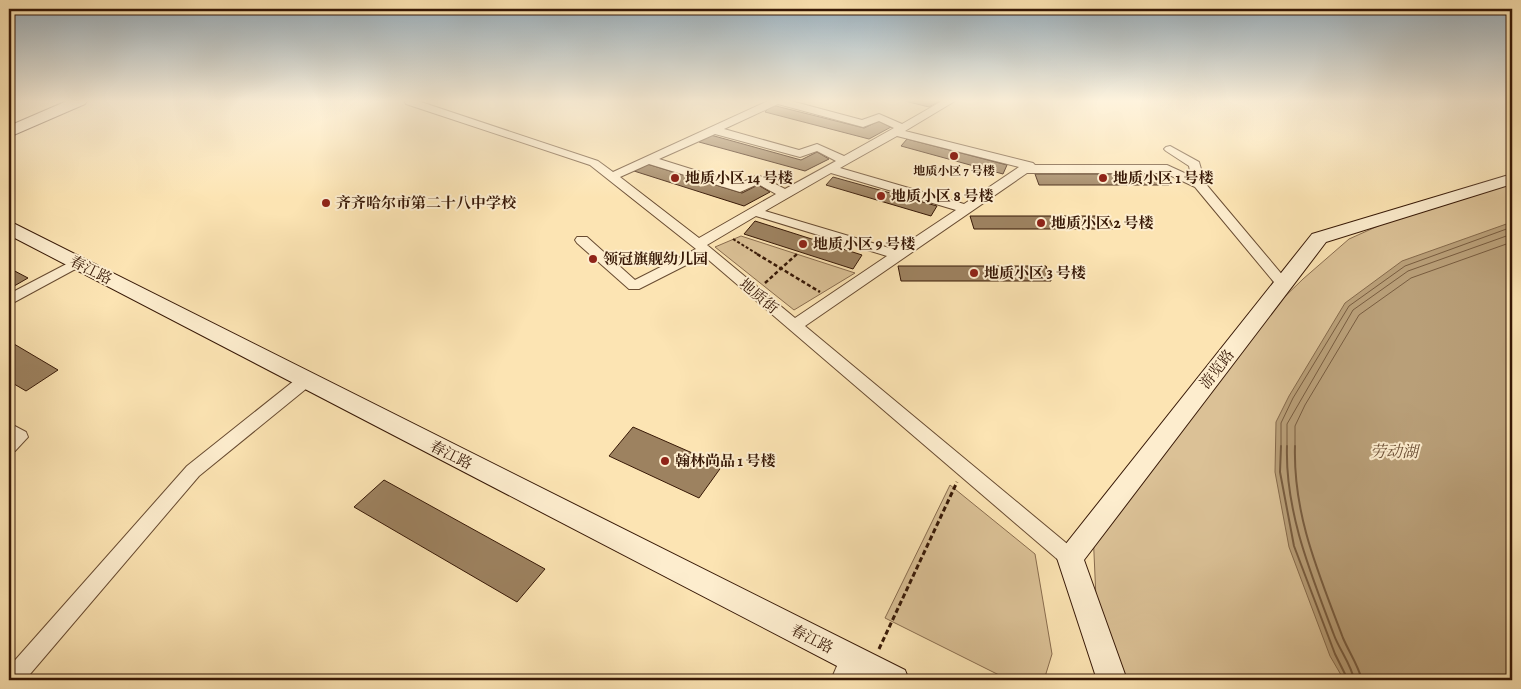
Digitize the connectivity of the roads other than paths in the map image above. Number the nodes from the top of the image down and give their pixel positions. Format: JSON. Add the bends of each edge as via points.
{"nodes":[{"id":1,"x":504,"y":133,"type":"edge"},
{"id":2,"x":707,"y":133,"type":"edge"},
{"id":3,"x":725,"y":133,"type":"edge"},
{"id":4,"x":894,"y":133,"type":"edge"},
{"id":5,"x":910,"y":133,"type":"edge"},
{"id":6,"x":1170,"y":149,"type":"dead end"},
{"id":7,"x":649,"y":160,"type":"junction"},
{"id":8,"x":845,"y":161,"type":"junction"},
{"id":9,"x":830,"y":169,"type":"junction"},
{"id":10,"x":1024,"y":169,"type":"junction"},
{"id":11,"x":611,"y":177,"type":"junction"},
{"id":12,"x":1512,"y":179,"type":"edge"},
{"id":13,"x":1199,"y":184,"type":"junction"},
{"id":14,"x":786,"y":195,"type":"junction"},
{"id":15,"x":966,"y":209,"type":"junction"},
{"id":16,"x":755,"y":212,"type":"junction"},
{"id":17,"x":9,"y":228,"type":"edge"},
{"id":18,"x":582,"y":240,"type":"dead end"},
{"id":19,"x":701,"y":247,"type":"junction"},
{"id":20,"x":897,"y":256,"type":"junction"},
{"id":21,"x":76,"y":263,"type":"junction"},
{"id":22,"x":1283,"y":284,"type":"junction"},
{"id":23,"x":10,"y":299,"type":"edge"},
{"id":24,"x":794,"y":326,"type":"junction"},
{"id":25,"x":306,"y":380,"type":"junction"},
{"id":26,"x":9,"y":429,"type":"edge"},
{"id":27,"x":9,"y":446,"type":"edge"},
{"id":28,"x":1070,"y":558,"type":"junction"},
{"id":29,"x":854,"y":669,"type":"edge"},
{"id":30,"x":11,"y":680,"type":"edge"},
{"id":31,"x":894,"y":680,"type":"edge"},
{"id":32,"x":1112,"y":680,"type":"edge"}],
"edges":[{"from":1,"to":11,"type":"street","name":"地质街","via":[[594,163]]},
{"from":2,"to":7,"type":"street"},
{"from":3,"to":8,"type":"street","via":[[800,154],[817,146]]},
{"from":4,"to":8,"type":"street"},
{"from":5,"to":10,"type":"street","via":[[1029,166]]},
{"from":6,"to":13,"type":"street","via":[[1195,164]]},
{"from":7,"to":11,"type":"street"},
{"from":7,"to":14,"type":"street","via":[[740,188],[758,179]]},
{"from":8,"to":9,"type":"street"},
{"from":9,"to":14,"type":"street"},
{"from":9,"to":15,"type":"street"},
{"from":10,"to":13,"type":"street","via":[[1167,169]]},
{"from":10,"to":15,"type":"street"},
{"from":11,"to":19,"type":"street","name":"地质街"},
{"from":12,"to":22,"type":"main road","name":"游览路","via":[[1319,238]]},
{"from":13,"to":22,"type":"street"},
{"from":14,"to":16,"type":"street"},
{"from":15,"to":20,"type":"street"},
{"from":16,"to":19,"type":"street","via":[[721,231]]},
{"from":16,"to":20,"type":"street"},
{"from":17,"to":21,"type":"main road","name":"春江路"},
{"from":18,"to":19,"type":"street","via":[[634,286]]},
{"from":19,"to":24,"type":"street","name":"地质街"},
{"from":20,"to":24,"type":"street"},
{"from":21,"to":23,"type":"street"},
{"from":21,"to":25,"type":"main road","name":"春江路"},
{"from":22,"to":28,"type":"main road","name":"游览路"},
{"from":24,"to":28,"type":"street","name":"地质街"},
{"from":25,"to":29,"type":"main road","name":"春江路"},
{"from":25,"to":30,"type":"street","via":[[194,471]]},
{"from":26,"to":27,"type":"street","via":[[20,437]]},
{"from":28,"to":32,"type":"main road"},
{"from":29,"to":31,"type":"main road","name":"春江路"}]}
